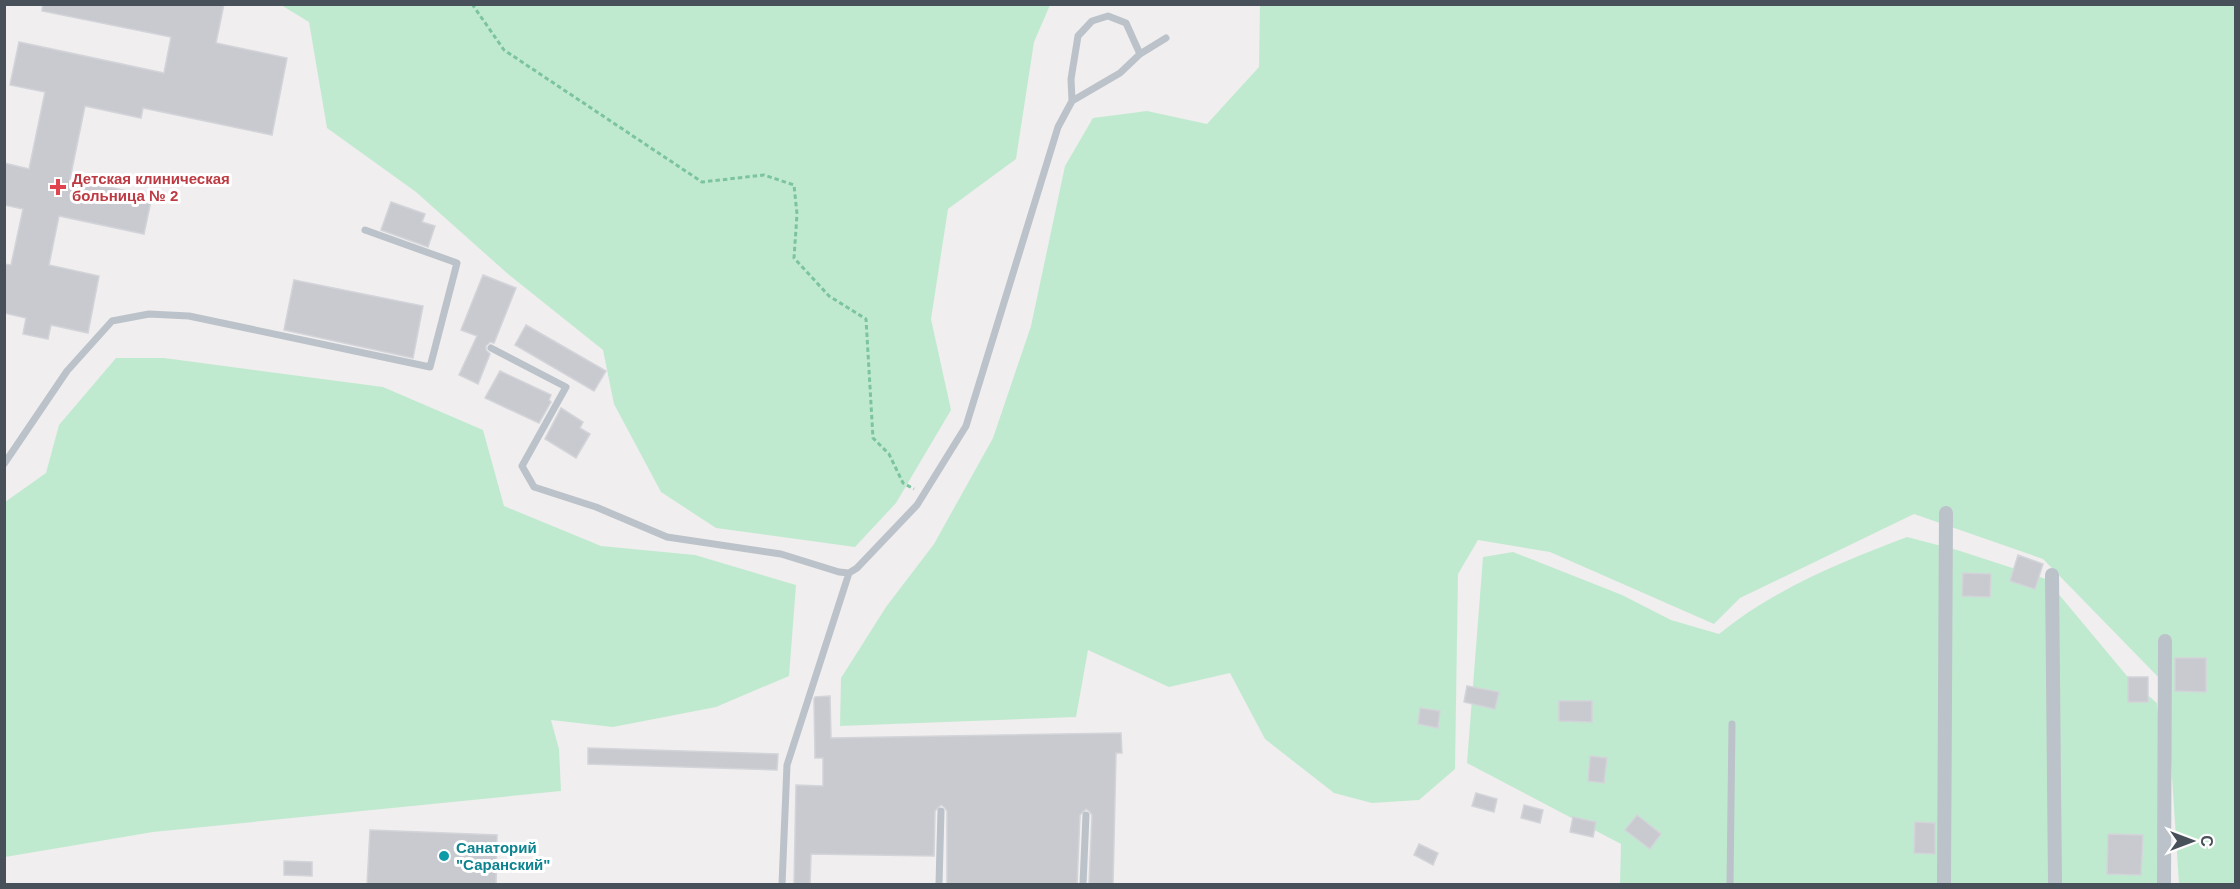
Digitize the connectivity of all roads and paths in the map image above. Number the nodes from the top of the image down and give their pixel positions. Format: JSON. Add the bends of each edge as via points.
{"nodes":[{"id":1,"x":472,"y":4,"type":"edge"},
{"id":2,"x":1166,"y":38,"type":"dead end"},
{"id":3,"x":1140,"y":54,"type":"junction"},
{"id":4,"x":1072,"y":101,"type":"junction"},
{"id":5,"x":365,"y":230,"type":"dead end"},
{"id":6,"x":491,"y":348,"type":"dead end"},
{"id":7,"x":4,"y":464,"type":"edge"},
{"id":8,"x":924,"y":495,"type":"junction"},
{"id":9,"x":1946,"y":513,"type":"dead end"},
{"id":10,"x":849,"y":573,"type":"junction"},
{"id":11,"x":2052,"y":575,"type":"dead end"},
{"id":12,"x":2165,"y":641,"type":"dead end"},
{"id":13,"x":1732,"y":724,"type":"dead end"},
{"id":14,"x":941,"y":812,"type":"dead end"},
{"id":15,"x":1086,"y":815,"type":"dead end"},
{"id":16,"x":782,"y":885,"type":"edge"},
{"id":17,"x":939,"y":885,"type":"edge"},
{"id":18,"x":1083,"y":885,"type":"edge"},
{"id":19,"x":1730,"y":885,"type":"edge"},
{"id":20,"x":1944,"y":885,"type":"edge"},
{"id":21,"x":2055,"y":885,"type":"edge"},
{"id":22,"x":2164,"y":885,"type":"edge"}],
"edges":[{"from":1,"to":8,"type":"path","via":[[504,50],[702,182],[764,175],[794,185],[794,258],[829,296],[866,319],[873,438],[889,454],[903,483]]},
{"from":2,"to":3,"type":"lane"},
{"from":3,"to":4,"type":"lane","via":[[1120,73]]},
{"from":3,"to":4,"type":"lane","via":[[1126,23],[1108,16],[1092,21],[1078,36],[1071,79]]},
{"from":4,"to":8,"type":"lane","via":[[1058,128],[966,426]]},
{"from":5,"to":7,"type":"lane","via":[[457,262],[430,367],[189,316],[149,314],[112,321],[67,371]]},
{"from":6,"to":10,"type":"lane","via":[[566,387],[522,466],[534,487],[596,507],[667,537],[781,554]]},
{"from":8,"to":10,"type":"lane"},
{"from":9,"to":20,"type":"street"},
{"from":10,"to":16,"type":"lane","via":[[787,765]]},
{"from":11,"to":21,"type":"street"},
{"from":12,"to":22,"type":"street"},
{"from":13,"to":19,"type":"lane"},
{"from":14,"to":17,"type":"lane"},
{"from":15,"to":18,"type":"lane"}]}
